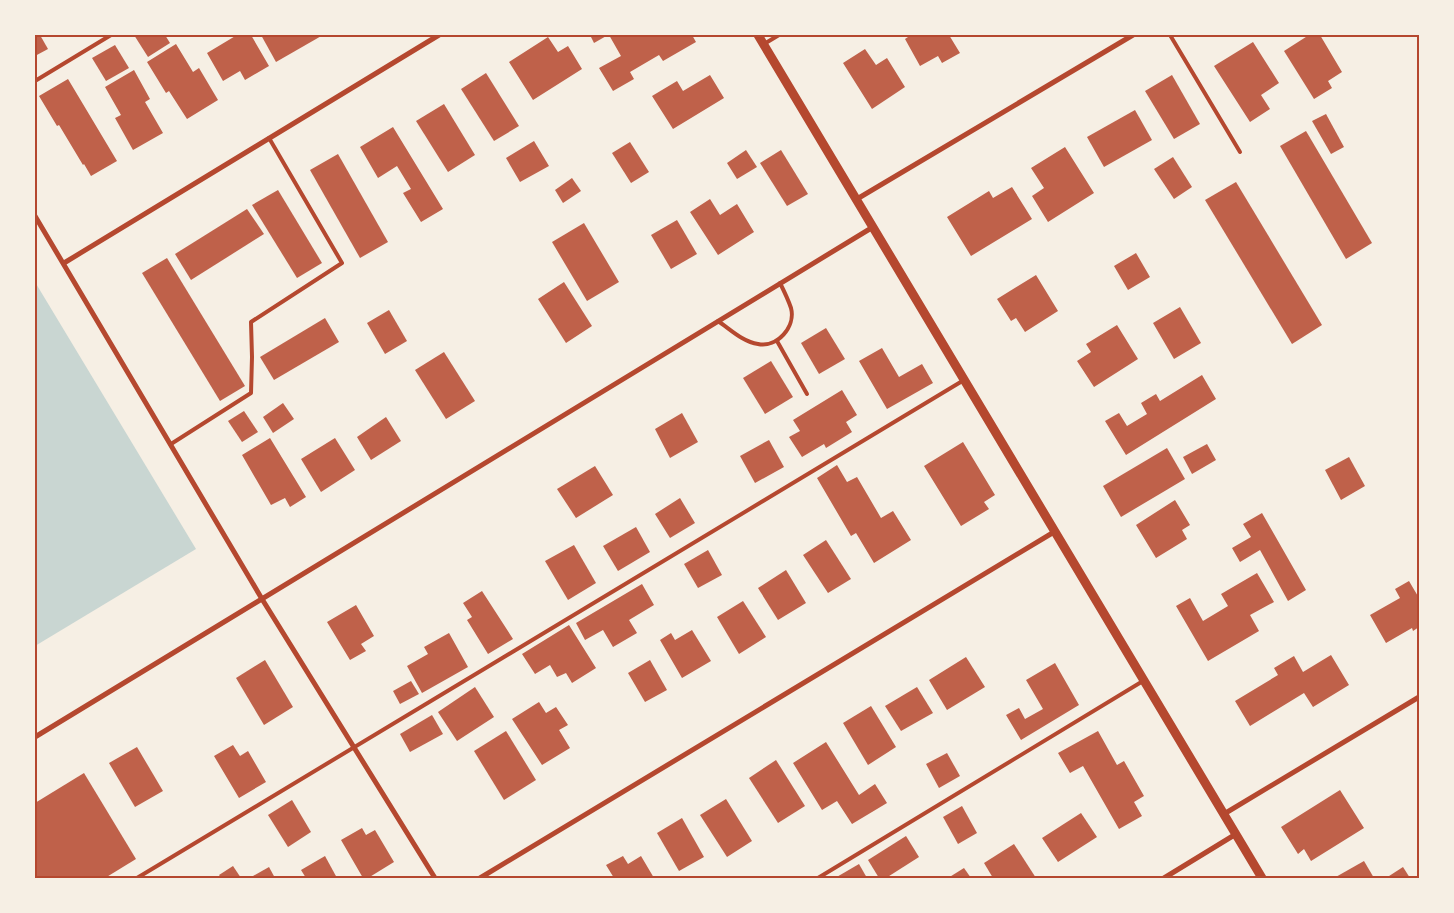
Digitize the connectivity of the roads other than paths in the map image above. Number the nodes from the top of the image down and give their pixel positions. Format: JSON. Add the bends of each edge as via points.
{"nodes":[{"id":1,"x":112,"y":35,"type":"edge"},
{"id":2,"x":439,"y":35,"type":"edge"},
{"id":3,"x":758,"y":35,"type":"edge"},
{"id":4,"x":779,"y":35,"type":"edge"},
{"id":5,"x":1133,"y":35,"type":"edge"},
{"id":6,"x":1170,"y":35,"type":"edge"},
{"id":7,"x":763,"y":44,"type":"junction"},
{"id":8,"x":35,"y":82,"type":"edge"},
{"id":9,"x":269,"y":138,"type":"junction"},
{"id":10,"x":1240,"y":152,"type":"dead end"},
{"id":11,"x":857,"y":199,"type":"junction"},
{"id":12,"x":35,"y":216,"type":"edge"},
{"id":13,"x":872,"y":227,"type":"junction"},
{"id":14,"x":64,"y":263,"type":"junction"},
{"id":15,"x":780,"y":283,"type":"junction"},
{"id":16,"x":718,"y":321,"type":"junction"},
{"id":17,"x":777,"y":341,"type":"junction"},
{"id":18,"x":964,"y":380,"type":"junction"},
{"id":19,"x":807,"y":394,"type":"dead end"},
{"id":20,"x":171,"y":444,"type":"junction"},
{"id":21,"x":1054,"y":532,"type":"junction"},
{"id":22,"x":262,"y":599,"type":"junction"},
{"id":23,"x":1143,"y":681,"type":"junction"},
{"id":24,"x":1419,"y":697,"type":"edge"},
{"id":25,"x":35,"y":736,"type":"edge"},
{"id":26,"x":354,"y":748,"type":"junction"},
{"id":27,"x":1224,"y":814,"type":"junction"},
{"id":28,"x":1236,"y":834,"type":"junction"},
{"id":29,"x":137,"y":878,"type":"edge"},
{"id":30,"x":435,"y":878,"type":"edge"},
{"id":31,"x":480,"y":878,"type":"edge"},
{"id":32,"x":818,"y":878,"type":"edge"},
{"id":33,"x":1164,"y":878,"type":"edge"},
{"id":34,"x":1262,"y":878,"type":"edge"}],
"edges":[{"from":1,"to":8,"type":"lane"},
{"from":2,"to":9,"type":"street"},
{"from":3,"to":7,"type":"street"},
{"from":4,"to":7,"type":"lane"},
{"from":5,"to":11,"type":"street"},
{"from":6,"to":10,"type":"lane"},
{"from":7,"to":11,"type":"street"},
{"from":9,"to":14,"type":"street"},
{"from":9,"to":20,"type":"lane","via":[[342,263],[251,322],[251,393]]},
{"from":11,"to":13,"type":"street"},
{"from":12,"to":14,"type":"street"},
{"from":13,"to":15,"type":"street"},
{"from":13,"to":18,"type":"street"},
{"from":14,"to":20,"type":"street"},
{"from":15,"to":16,"type":"street"},
{"from":15,"to":17,"type":"lane","via":[[791,310],[789,328]]},
{"from":16,"to":17,"type":"lane","via":[[756,344],[769,345]]},
{"from":16,"to":22,"type":"street"},
{"from":17,"to":19,"type":"lane"},
{"from":18,"to":21,"type":"street"},
{"from":18,"to":26,"type":"lane"},
{"from":20,"to":22,"type":"street"},
{"from":21,"to":23,"type":"street"},
{"from":21,"to":31,"type":"street"},
{"from":22,"to":25,"type":"street"},
{"from":22,"to":26,"type":"street"},
{"from":23,"to":27,"type":"street"},
{"from":23,"to":32,"type":"lane"},
{"from":24,"to":27,"type":"street"},
{"from":26,"to":29,"type":"lane"},
{"from":26,"to":30,"type":"street"},
{"from":27,"to":28,"type":"street"},
{"from":28,"to":33,"type":"street"},
{"from":28,"to":34,"type":"street"}]}
